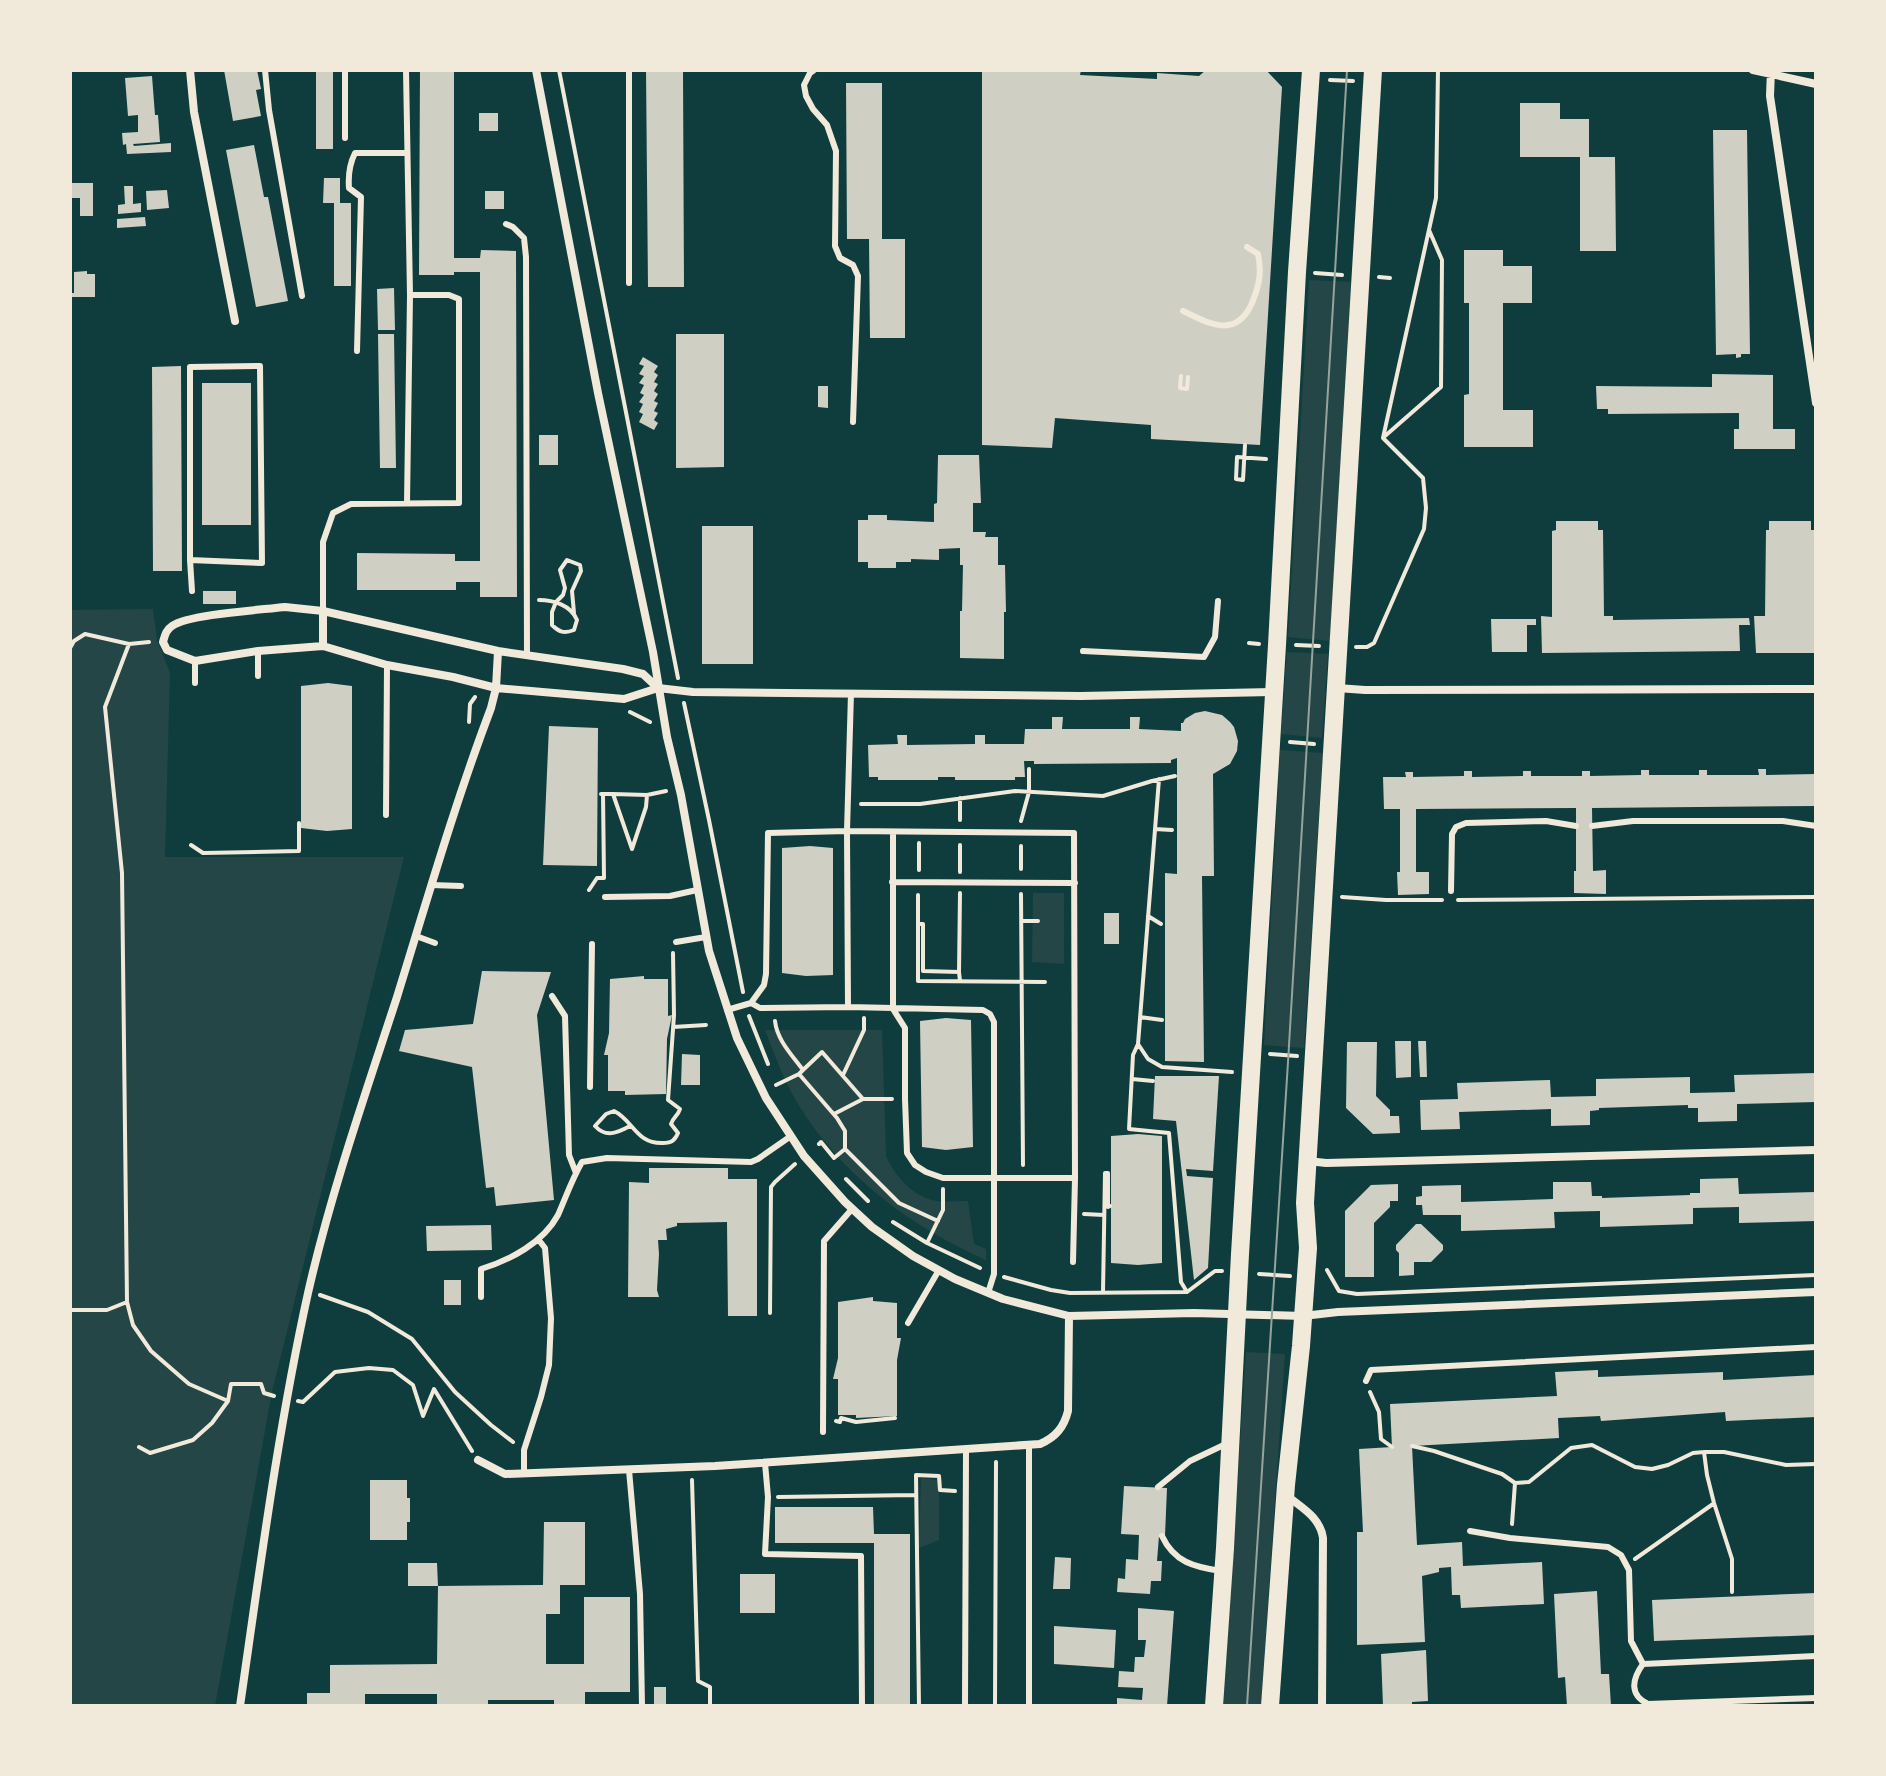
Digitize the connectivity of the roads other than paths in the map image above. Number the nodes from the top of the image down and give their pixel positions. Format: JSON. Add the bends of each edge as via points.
{"nodes":[{"id":1,"x":190,"y":70,"type":"edge"},
{"id":2,"x":265,"y":70,"type":"edge"},
{"id":3,"x":345,"y":70,"type":"edge"},
{"id":4,"x":406,"y":70,"type":"edge"},
{"id":5,"x":536,"y":70,"type":"edge"},
{"id":6,"x":629,"y":70,"type":"edge"},
{"id":7,"x":814,"y":70,"type":"edge"},
{"id":8,"x":1753,"y":70,"type":"edge"},
{"id":9,"x":1770,"y":72,"type":"edge"},
{"id":10,"x":1311,"y":74,"type":"edge"},
{"id":11,"x":1373,"y":76,"type":"edge"},
{"id":12,"x":1816,"y":84,"type":"edge"},
{"id":13,"x":345,"y":138,"type":"dead end"},
{"id":14,"x":406,"y":153,"type":"junction"},
{"id":15,"x":506,"y":224,"type":"dead end"},
{"id":16,"x":1247,"y":247,"type":"dead end"},
{"id":17,"x":629,"y":283,"type":"dead end"},
{"id":18,"x":410,"y":295,"type":"junction"},
{"id":19,"x":302,"y":296,"type":"dead end"},
{"id":20,"x":1183,"y":311,"type":"dead end"},
{"id":21,"x":235,"y":321,"type":"dead end"},
{"id":22,"x":357,"y":351,"type":"dead end"},
{"id":23,"x":1816,"y":403,"type":"edge"},
{"id":24,"x":853,"y":422,"type":"dead end"},
{"id":25,"x":407,"y":503,"type":"junction"},
{"id":26,"x":190,"y":560,"type":"junction"},
{"id":27,"x":192,"y":591,"type":"dead end"},
{"id":28,"x":1218,"y":601,"type":"dead end"},
{"id":29,"x":323,"y":611,"type":"junction"},
{"id":30,"x":323,"y":646,"type":"junction"},
{"id":31,"x":258,"y":651,"type":"junction"},
{"id":32,"x":498,"y":651,"type":"junction"},
{"id":33,"x":1083,"y":651,"type":"dead end"},
{"id":34,"x":527,"y":655,"type":"junction"},
{"id":35,"x":195,"y":661,"type":"junction"},
{"id":36,"x":387,"y":665,"type":"junction"},
{"id":37,"x":258,"y":676,"type":"dead end"},
{"id":38,"x":195,"y":683,"type":"dead end"},
{"id":39,"x":496,"y":688,"type":"junction"},
{"id":40,"x":658,"y":688,"type":"junction"},
{"id":41,"x":1336,"y":688,"type":"junction"},
{"id":42,"x":1816,"y":689,"type":"edge"},
{"id":43,"x":1273,"y":692,"type":"junction"},
{"id":44,"x":851,"y":693,"type":"junction"},
{"id":45,"x":386,"y":815,"type":"dead end"},
{"id":46,"x":1576,"y":826,"type":"dead end"},
{"id":47,"x":1592,"y":826,"type":"dead end"},
{"id":48,"x":1816,"y":826,"type":"edge"},
{"id":49,"x":847,"y":831,"type":"junction"},
{"id":50,"x":893,"y":832,"type":"junction"},
{"id":51,"x":892,"y":882,"type":"junction"},
{"id":52,"x":1075,"y":883,"type":"junction"},
{"id":53,"x":431,"y":885,"type":"junction"},
{"id":54,"x":461,"y":886,"type":"dead end"},
{"id":55,"x":697,"y":890,"type":"junction"},
{"id":56,"x":1451,"y":891,"type":"dead end"},
{"id":57,"x":605,"y":897,"type":"dead end"},
{"id":58,"x":416,"y":936,"type":"junction"},
{"id":59,"x":706,"y":937,"type":"junction"},
{"id":60,"x":674,"y":942,"type":"road end"},
{"id":61,"x":435,"y":943,"type":"dead end"},
{"id":62,"x":592,"y":944,"type":"dead end"},
{"id":63,"x":552,"y":996,"type":"dead end"},
{"id":64,"x":748,"y":1004,"type":"junction"},
{"id":65,"x":848,"y":1007,"type":"junction"},
{"id":66,"x":893,"y":1009,"type":"junction"},
{"id":67,"x":727,"y":1010,"type":"junction"},
{"id":68,"x":590,"y":1087,"type":"dead end"},
{"id":69,"x":791,"y":1136,"type":"junction"},
{"id":70,"x":1816,"y":1150,"type":"edge"},
{"id":71,"x":1307,"y":1161,"type":"junction"},
{"id":72,"x":576,"y":1173,"type":"junction"},
{"id":73,"x":1075,"y":1178,"type":"junction"},
{"id":74,"x":995,"y":1179,"type":"junction"},
{"id":75,"x":852,"y":1209,"type":"junction"},
{"id":76,"x":538,"y":1239,"type":"junction"},
{"id":77,"x":1073,"y":1262,"type":"dead end"},
{"id":78,"x":939,"y":1270,"type":"junction"},
{"id":79,"x":1816,"y":1292,"type":"edge"},
{"id":80,"x":988,"y":1293,"type":"junction"},
{"id":81,"x":481,"y":1297,"type":"dead end"},
{"id":82,"x":1238,"y":1314,"type":"junction"},
{"id":83,"x":1069,"y":1316,"type":"junction"},
{"id":84,"x":1303,"y":1316,"type":"junction"},
{"id":85,"x":908,"y":1323,"type":"dead end"},
{"id":86,"x":1816,"y":1347,"type":"edge"},
{"id":87,"x":1366,"y":1381,"type":"road end"},
{"id":88,"x":823,"y":1432,"type":"dead end"},
{"id":89,"x":1231,"y":1441,"type":"junction"},
{"id":90,"x":1029,"y":1446,"type":"junction"},
{"id":91,"x":966,"y":1450,"type":"junction"},
{"id":92,"x":478,"y":1460,"type":"road end"},
{"id":93,"x":765,"y":1463,"type":"junction"},
{"id":94,"x":629,"y":1470,"type":"junction"},
{"id":95,"x":524,"y":1474,"type":"junction"},
{"id":96,"x":1158,"y":1487,"type":"dead end"},
{"id":97,"x":1285,"y":1495,"type":"junction"},
{"id":98,"x":1470,"y":1531,"type":"dead end"},
{"id":99,"x":1162,"y":1536,"type":"dead end"},
{"id":100,"x":1224,"y":1571,"type":"junction"},
{"id":101,"x":1816,"y":1656,"type":"edge"},
{"id":102,"x":1643,"y":1664,"type":"junction"},
{"id":103,"x":1816,"y":1698,"type":"edge"},
{"id":104,"x":240,"y":1706,"type":"edge"},
{"id":105,"x":642,"y":1706,"type":"edge"},
{"id":106,"x":862,"y":1706,"type":"edge"},
{"id":107,"x":965,"y":1706,"type":"edge"},
{"id":108,"x":1029,"y":1706,"type":"edge"},
{"id":109,"x":1214,"y":1706,"type":"edge"},
{"id":110,"x":1270,"y":1706,"type":"edge"},
{"id":111,"x":1322,"y":1706,"type":"edge"}],
"edges":[{"from":1,"to":21,"type":"street"},
{"from":2,"to":19,"type":"lane"},
{"from":3,"to":13,"type":"lane"},
{"from":4,"to":14,"type":"lane"},
{"from":5,"to":40,"type":"street"},
{"from":6,"to":17,"type":"lane"},
{"from":7,"to":24,"type":"lane","via":[[804,85],[806,96],[827,125],[836,151],[835,246],[858,276]]},
{"from":8,"to":9,"type":"street"},
{"from":9,"to":12,"type":"street"},
{"from":9,"to":23,"type":"street"},
{"from":10,"to":43,"type":"main road"},
{"from":11,"to":41,"type":"main road"},
{"from":14,"to":18,"type":"lane"},
{"from":14,"to":22,"type":"lane","via":[[355,153],[351,162],[349,188],[361,197]]},
{"from":15,"to":34,"type":"lane","via":[[524,238],[526,257]]},
{"from":16,"to":20,"type":"lane","via":[[1258,254],[1261,277],[1244,319],[1233,325],[1208,323]]},
{"from":18,"to":25,"type":"lane"},
{"from":18,"to":25,"type":"lane","via":[[459,299],[459,503]]},
{"from":25,"to":29,"type":"lane","via":[[351,504],[333,513],[323,542]]},
{"from":26,"to":26,"type":"lane","via":[[262,563],[260,366],[190,367]]},
{"from":26,"to":27,"type":"lane"},
{"from":28,"to":33,"type":"lane","via":[[1215,637],[1204,657]]},
{"from":29,"to":30,"type":"street"},
{"from":29,"to":32,"type":"street"},
{"from":29,"to":35,"type":"street","via":[[285,607],[174,624],[163,642],[167,650]]},
{"from":30,"to":31,"type":"street"},
{"from":30,"to":36,"type":"street"},
{"from":31,"to":35,"type":"street"},
{"from":31,"to":37,"type":"lane"},
{"from":32,"to":34,"type":"street"},
{"from":32,"to":39,"type":"street"},
{"from":34,"to":40,"type":"street","via":[[643,674]]},
{"from":35,"to":38,"type":"lane"},
{"from":36,"to":39,"type":"street"},
{"from":36,"to":45,"type":"lane"},
{"from":39,"to":40,"type":"street","via":[[624,699]]},
{"from":39,"to":53,"type":"street"},
{"from":40,"to":44,"type":"street"},
{"from":40,"to":55,"type":"street"},
{"from":41,"to":42,"type":"street"},
{"from":41,"to":71,"type":"main road"},
{"from":43,"to":44,"type":"street"},
{"from":43,"to":82,"type":"main road"},
{"from":44,"to":49,"type":"lane"},
{"from":46,"to":56,"type":"lane","via":[[1546,821],[1456,827]]},
{"from":47,"to":48,"type":"lane","via":[[1783,821]]},
{"from":49,"to":50,"type":"lane"},
{"from":49,"to":64,"type":"lane","via":[[768,833],[766,974]]},
{"from":49,"to":65,"type":"lane"},
{"from":50,"to":51,"type":"lane"},
{"from":50,"to":52,"type":"lane","via":[[1074,833]]},
{"from":51,"to":52,"type":"lane"},
{"from":51,"to":66,"type":"lane"},
{"from":52,"to":73,"type":"lane"},
{"from":53,"to":54,"type":"lane"},
{"from":53,"to":58,"type":"street"},
{"from":55,"to":57,"type":"lane"},
{"from":55,"to":59,"type":"street"},
{"from":58,"to":61,"type":"lane"},
{"from":58,"to":104,"type":"street","via":[[330,1204],[308,1293]]},
{"from":59,"to":60,"type":"lane"},
{"from":59,"to":67,"type":"street"},
{"from":62,"to":68,"type":"lane"},
{"from":63,"to":72,"type":"lane","via":[[565,1016],[569,1155]]},
{"from":64,"to":65,"type":"lane"},
{"from":64,"to":67,"type":"lane"},
{"from":65,"to":66,"type":"lane"},
{"from":66,"to":74,"type":"lane","via":[[905,1028],[907,1153],[915,1165],[943,1178]]},
{"from":66,"to":74,"type":"lane","via":[[990,1014]]},
{"from":67,"to":69,"type":"street","via":[[766,1098]]},
{"from":69,"to":72,"type":"lane","via":[[751,1162],[607,1158],[582,1162]]},
{"from":69,"to":75,"type":"street"},
{"from":70,"to":71,"type":"street"},
{"from":71,"to":84,"type":"main road"},
{"from":72,"to":76,"type":"lane","via":[[556,1218]]},
{"from":73,"to":74,"type":"lane"},
{"from":73,"to":77,"type":"lane"},
{"from":74,"to":80,"type":"lane","via":[[994,1274]]},
{"from":75,"to":78,"type":"street"},
{"from":75,"to":88,"type":"lane","via":[[824,1241]]},
{"from":76,"to":81,"type":"lane","via":[[530,1248],[481,1269]]},
{"from":76,"to":95,"type":"lane","via":[[545,1248],[548,1276],[549,1365],[524,1450]]},
{"from":78,"to":80,"type":"street"},
{"from":78,"to":85,"type":"lane"},
{"from":79,"to":84,"type":"street"},
{"from":80,"to":83,"type":"street"},
{"from":82,"to":83,"type":"street"},
{"from":82,"to":84,"type":"street"},
{"from":82,"to":89,"type":"main road"},
{"from":83,"to":90,"type":"street","via":[[1065,1422],[1050,1439]]},
{"from":84,"to":97,"type":"main road"},
{"from":86,"to":87,"type":"lane","via":[[1371,1370]]},
{"from":89,"to":96,"type":"lane","via":[[1190,1461]]},
{"from":89,"to":100,"type":"main road"},
{"from":90,"to":91,"type":"street"},
{"from":90,"to":108,"type":"lane"},
{"from":91,"to":93,"type":"street"},
{"from":91,"to":107,"type":"lane"},
{"from":92,"to":95,"type":"street","via":[[505,1474]]},
{"from":93,"to":94,"type":"street"},
{"from":93,"to":106,"type":"lane","via":[[765,1554],[861,1556]]},
{"from":94,"to":95,"type":"street"},
{"from":94,"to":105,"type":"lane","via":[[640,1594]]},
{"from":97,"to":110,"type":"main road"},
{"from":97,"to":111,"type":"street","via":[[1322,1526]]},
{"from":98,"to":102,"type":"lane","via":[[1608,1547],[1621,1555],[1629,1570],[1631,1641]]},
{"from":99,"to":100,"type":"lane","via":[[1168,1549],[1190,1564]]},
{"from":100,"to":109,"type":"main road"},
{"from":101,"to":102,"type":"lane"},
{"from":102,"to":103,"type":"lane","via":[[1633,1685],[1637,1697],[1648,1704]]}]}
